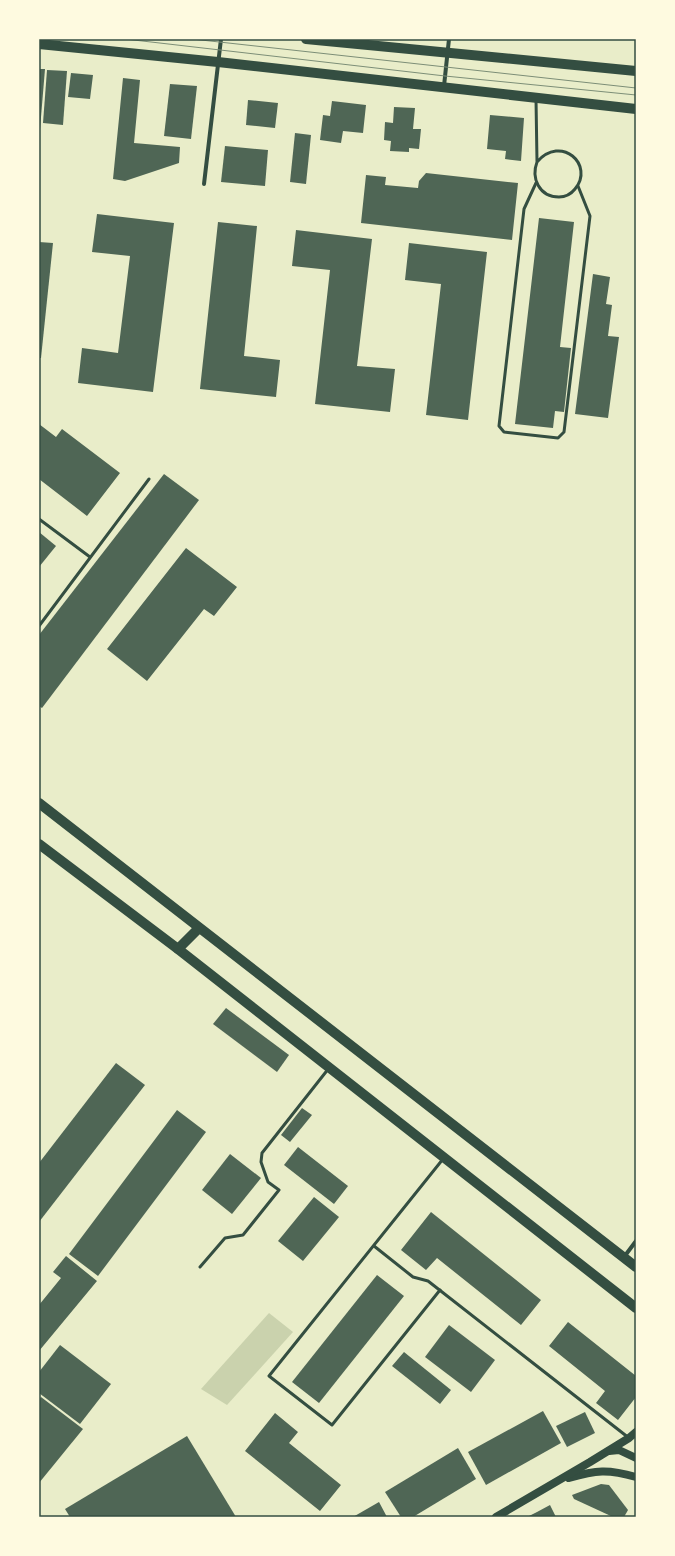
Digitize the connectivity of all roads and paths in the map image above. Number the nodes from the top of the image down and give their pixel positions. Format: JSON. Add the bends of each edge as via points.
{"nodes":[{"id":1,"x":221,"y":39,"type":"edge"},
{"id":2,"x":306,"y":39,"type":"edge"},
{"id":3,"x":449,"y":39,"type":"edge"},
{"id":4,"x":39,"y":44,"type":"edge"},
{"id":5,"x":448,"y":53,"type":"junction"},
{"id":6,"x":218,"y":62,"type":"junction"},
{"id":7,"x":636,"y":71,"type":"edge"},
{"id":8,"x":444,"y":87,"type":"junction"},
{"id":9,"x":536,"y":97,"type":"junction"},
{"id":10,"x":636,"y":109,"type":"edge"},
{"id":11,"x":537,"y":162,"type":"junction"},
{"id":12,"x":536,"y":183,"type":"junction"},
{"id":13,"x":204,"y":184,"type":"dead end"},
{"id":14,"x":578,"y":186,"type":"junction"},
{"id":15,"x":149,"y":479,"type":"dead end"},
{"id":16,"x":39,"y":519,"type":"edge"},
{"id":17,"x":90,"y":557,"type":"junction"},
{"id":18,"x":39,"y":626,"type":"edge"},
{"id":19,"x":39,"y":803,"type":"edge"},
{"id":20,"x":39,"y":844,"type":"edge"},
{"id":21,"x":199,"y":928,"type":"junction"},
{"id":22,"x":178,"y":949,"type":"junction"},
{"id":23,"x":330,"y":1067,"type":"junction"},
{"id":24,"x":445,"y":1158,"type":"junction"},
{"id":25,"x":636,"y":1242,"type":"edge"},
{"id":26,"x":374,"y":1246,"type":"junction"},
{"id":27,"x":624,"y":1257,"type":"junction"},
{"id":28,"x":200,"y":1267,"type":"dead end"},
{"id":29,"x":636,"y":1267,"type":"edge"},
{"id":30,"x":440,"y":1290,"type":"junction"},
{"id":31,"x":636,"y":1308,"type":"edge"},
{"id":32,"x":636,"y":1432,"type":"edge"},
{"id":33,"x":629,"y":1438,"type":"junction"},
{"id":34,"x":608,"y":1451,"type":"junction"},
{"id":35,"x":636,"y":1458,"type":"edge"},
{"id":36,"x":636,"y":1477,"type":"edge"},
{"id":37,"x":554,"y":1482,"type":"junction"},
{"id":38,"x":496,"y":1517,"type":"edge"}],
"edges":[{"from":1,"to":6,"type":"street"},
{"from":2,"to":5,"type":"main road"},
{"from":3,"to":5,"type":"street"},
{"from":4,"to":6,"type":"main road"},
{"from":5,"to":7,"type":"main road"},
{"from":5,"to":8,"type":"street"},
{"from":6,"to":8,"type":"main road"},
{"from":6,"to":13,"type":"street"},
{"from":8,"to":9,"type":"main road"},
{"from":9,"to":10,"type":"main road"},
{"from":9,"to":11,"type":"lane"},
{"from":11,"to":12,"type":"lane","via":[[534,176]]},
{"from":11,"to":14,"type":"lane","via":[[548,152],[563,151],[569,154],[579,164]]},
{"from":12,"to":14,"type":"lane","via":[[546,194],[560,197]]},
{"from":12,"to":14,"type":"lane","via":[[524,209],[499,426],[504,432],[558,438],[564,432],[590,216]]},
{"from":15,"to":17,"type":"lane"},
{"from":16,"to":17,"type":"lane"},
{"from":17,"to":18,"type":"lane"},
{"from":19,"to":21,"type":"main road"},
{"from":20,"to":22,"type":"main road"},
{"from":21,"to":22,"type":"main road"},
{"from":21,"to":27,"type":"main road"},
{"from":22,"to":23,"type":"main road"},
{"from":23,"to":24,"type":"main road"},
{"from":23,"to":28,"type":"lane","via":[[262,1153],[261,1162],[268,1182],[279,1190],[243,1235],[225,1238]]},
{"from":24,"to":26,"type":"lane"},
{"from":24,"to":31,"type":"main road"},
{"from":25,"to":27,"type":"street"},
{"from":26,"to":30,"type":"lane","via":[[413,1277],[428,1281]]},
{"from":26,"to":30,"type":"lane","via":[[268,1376],[332,1426]]},
{"from":27,"to":29,"type":"main road"},
{"from":30,"to":33,"type":"lane"},
{"from":32,"to":33,"type":"main road"},
{"from":33,"to":34,"type":"main road"},
{"from":34,"to":35,"type":"main road","via":[[619,1450]]},
{"from":34,"to":37,"type":"main road"},
{"from":36,"to":37,"type":"main road","via":[[602,1470]]},
{"from":37,"to":38,"type":"main road"}]}
